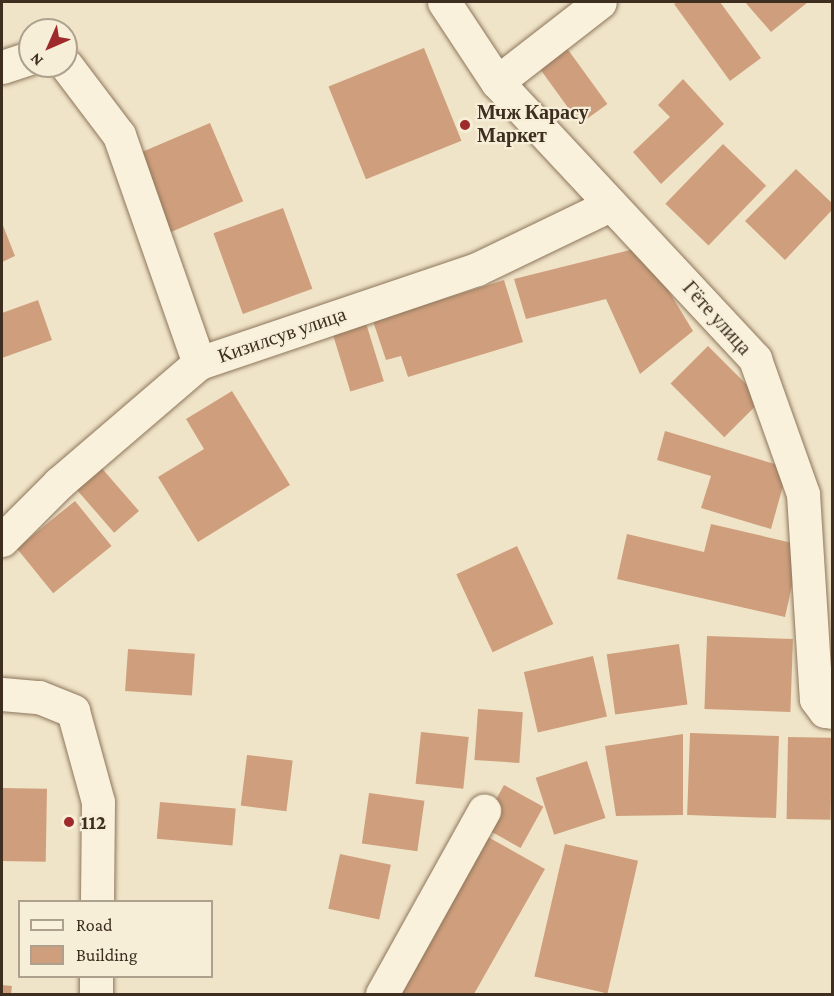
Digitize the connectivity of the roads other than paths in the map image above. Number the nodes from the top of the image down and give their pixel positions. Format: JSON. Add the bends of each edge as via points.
{"nodes":[{"id":1,"x":444,"y":2,"type":"edge"},
{"id":2,"x":600,"y":2,"type":"edge"},
{"id":3,"x":18,"y":62,"type":"edge"},
{"id":4,"x":2,"y":67,"type":"edge"},
{"id":5,"x":76,"y":78,"type":"edge"},
{"id":6,"x":497,"y":82,"type":"junction"},
{"id":7,"x":610,"y":205,"type":"junction"},
{"id":8,"x":199,"y":363,"type":"junction"},
{"id":9,"x":2,"y":540,"type":"edge"},
{"id":10,"x":2,"y":694,"type":"edge"},
{"id":11,"x":829,"y":712,"type":"edge"},
{"id":12,"x":484,"y":811,"type":"dead end"},
{"id":13,"x":97,"y":900,"type":"edge"},
{"id":14,"x":96,"y":978,"type":"edge"},
{"id":15,"x":96,"y":994,"type":"edge"},
{"id":16,"x":382,"y":994,"type":"edge"}],
"edges":[{"from":1,"to":6,"type":"street","name":"Гёте улица"},
{"from":2,"to":6,"type":"street"},
{"from":3,"to":4,"type":"street"},
{"from":5,"to":8,"type":"street","via":[[119,135]]},
{"from":6,"to":7,"type":"street","name":"Гёте улица"},
{"from":7,"to":8,"type":"street","name":"Кизилсув улица","via":[[477,269]]},
{"from":7,"to":11,"type":"street","name":"Гёте улица","via":[[754,359],[802,494],[816,699]]},
{"from":8,"to":9,"type":"street","name":"Кизилсув улица","via":[[59,483]]},
{"from":10,"to":13,"type":"street","via":[[39,697],[74,711],[98,802]]},
{"from":12,"to":16,"type":"street"},
{"from":14,"to":15,"type":"street"}]}
